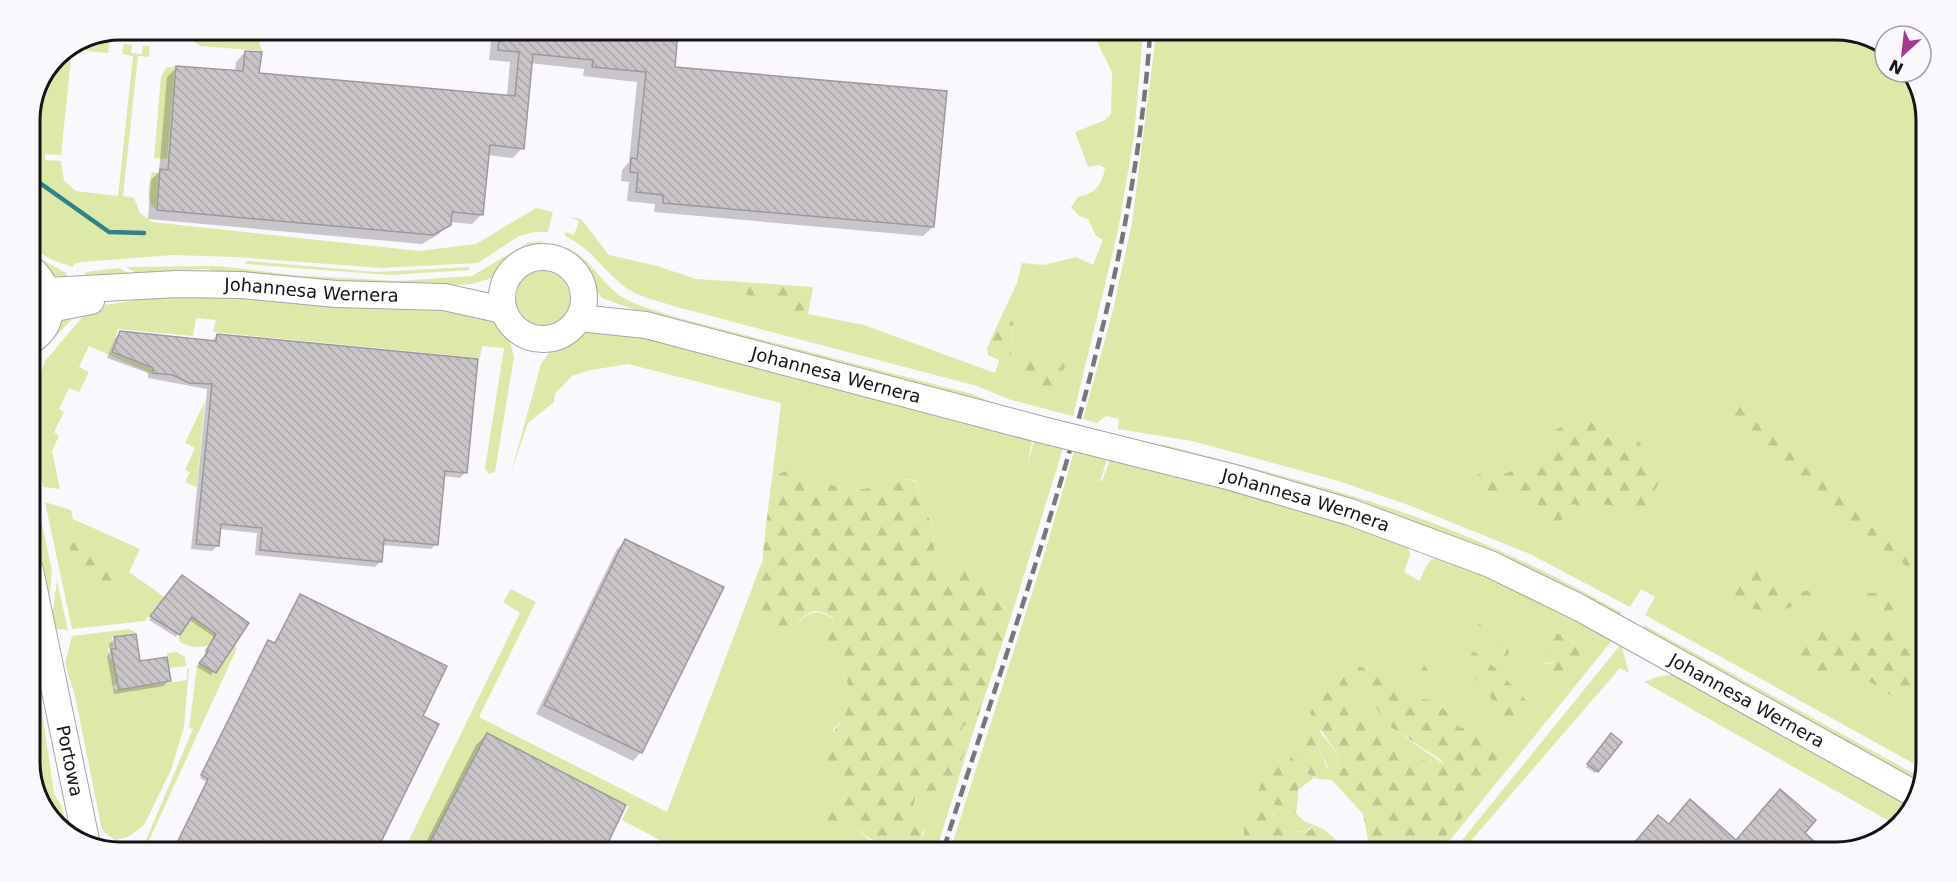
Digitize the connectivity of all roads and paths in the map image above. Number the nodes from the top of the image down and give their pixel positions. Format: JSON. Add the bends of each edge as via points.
{"nodes":[{"id":1,"x":41,"y":280,"type":"edge"},
{"id":2,"x":503,"y":298,"type":"junction"},
{"id":3,"x":49,"y":300,"type":"junction"},
{"id":4,"x":582,"y":308,"type":"junction"},
{"id":5,"x":41,"y":330,"type":"edge"},
{"id":6,"x":41,"y":623,"type":"edge"},
{"id":7,"x":1910,"y":792,"type":"edge"},
{"id":8,"x":84,"y":833,"type":"edge"}],
"edges":[{"from":1,"to":3,"type":"main road"},
{"from":2,"to":3,"type":"main road","name":"Johannesa Wernera","via":[[336,294],[241,285],[177,284]]},
{"from":2,"to":4,"type":"main road","via":[[507,319],[521,333],[543,339],[563,334]]},
{"from":2,"to":4,"type":"main road","via":[[516,266],[538,256],[551,257],[575,271],[583,288]]},
{"from":3,"to":5,"type":"main road","via":[[46,325]]},
{"from":4,"to":7,"type":"main road","name":"Johannesa Wernera","bridge":true,"via":[[1231,477],[1350,512],[1490,564],[1580,608]]},
{"from":6,"to":8,"type":"main road","name":"Portowa"}]}
